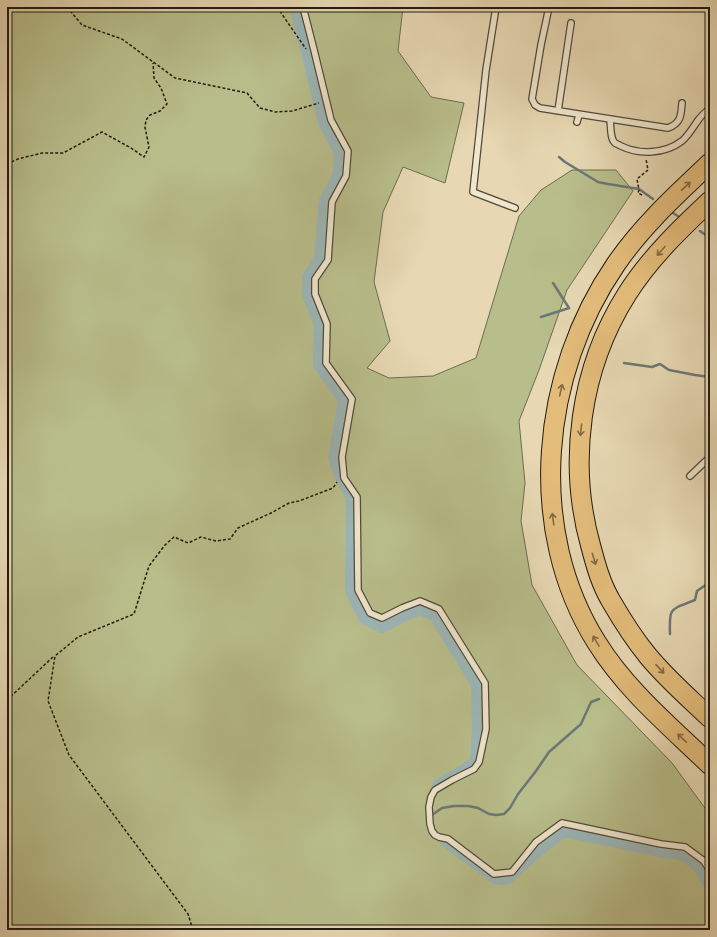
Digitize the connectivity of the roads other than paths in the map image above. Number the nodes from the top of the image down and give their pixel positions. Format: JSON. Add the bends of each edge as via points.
{"nodes":[{"id":1,"x":303,"y":7,"type":"edge"},
{"id":2,"x":496,"y":7,"type":"edge"},
{"id":3,"x":549,"y":7,"type":"edge"},
{"id":4,"x":571,"y":23,"type":"dead end"},
{"id":5,"x":682,"y":103,"type":"dead end"},
{"id":6,"x":710,"y":108,"type":"edge"},
{"id":7,"x":558,"y":111,"type":"junction"},
{"id":8,"x":579,"y":114,"type":"junction"},
{"id":9,"x":610,"y":120,"type":"junction"},
{"id":10,"x":577,"y":122,"type":"dead end"},
{"id":11,"x":710,"y":163,"type":"edge"},
{"id":12,"x":710,"y":202,"type":"edge"},
{"id":13,"x":515,"y":208,"type":"dead end"},
{"id":14,"x":710,"y":457,"type":"edge"},
{"id":15,"x":690,"y":476,"type":"dead end"},
{"id":16,"x":710,"y":718,"type":"edge"},
{"id":17,"x":710,"y":765,"type":"edge"},
{"id":18,"x":710,"y":871,"type":"edge"}],
"edges":[{"from":1,"to":18,"type":"lane","via":[[331,120],[348,151],[346,176],[332,202],[328,260],[315,279],[315,294],[327,324],[326,363],[352,399],[342,457],[344,478],[357,497],[358,590],[370,613],[382,618],[420,601],[440,609],[485,683],[486,729],[479,762],[474,769],[435,790],[429,807],[432,831],[435,835],[448,839],[494,874],[512,872],[536,842],[562,823],[685,847],[704,861]]},
{"from":2,"to":13,"type":"lane","via":[[486,70],[473,192]]},
{"from":3,"to":7,"type":"lane","via":[[532,99],[540,108]]},
{"from":4,"to":7,"type":"lane"},
{"from":5,"to":9,"type":"lane","via":[[680,120],[668,128]]},
{"from":6,"to":9,"type":"lane","via":[[681,142],[645,153],[626,149],[615,143]]},
{"from":7,"to":8,"type":"lane"},
{"from":8,"to":9,"type":"lane"},
{"from":8,"to":10,"type":"lane"},
{"from":17,"to":11,"type":"highway","one_way":true,"via":[[639,697],[615,669],[594,638],[572,594],[560,554],[551,485],[553,432],[561,387],[588,312],[615,266],[637,236]]},
{"from":12,"to":16,"type":"highway","one_way":true,"via":[[687,222],[638,278],[610,326],[586,394],[579,464],[588,537],[601,581],[610,599],[648,656]]},
{"from":14,"to":15,"type":"lane"}]}
